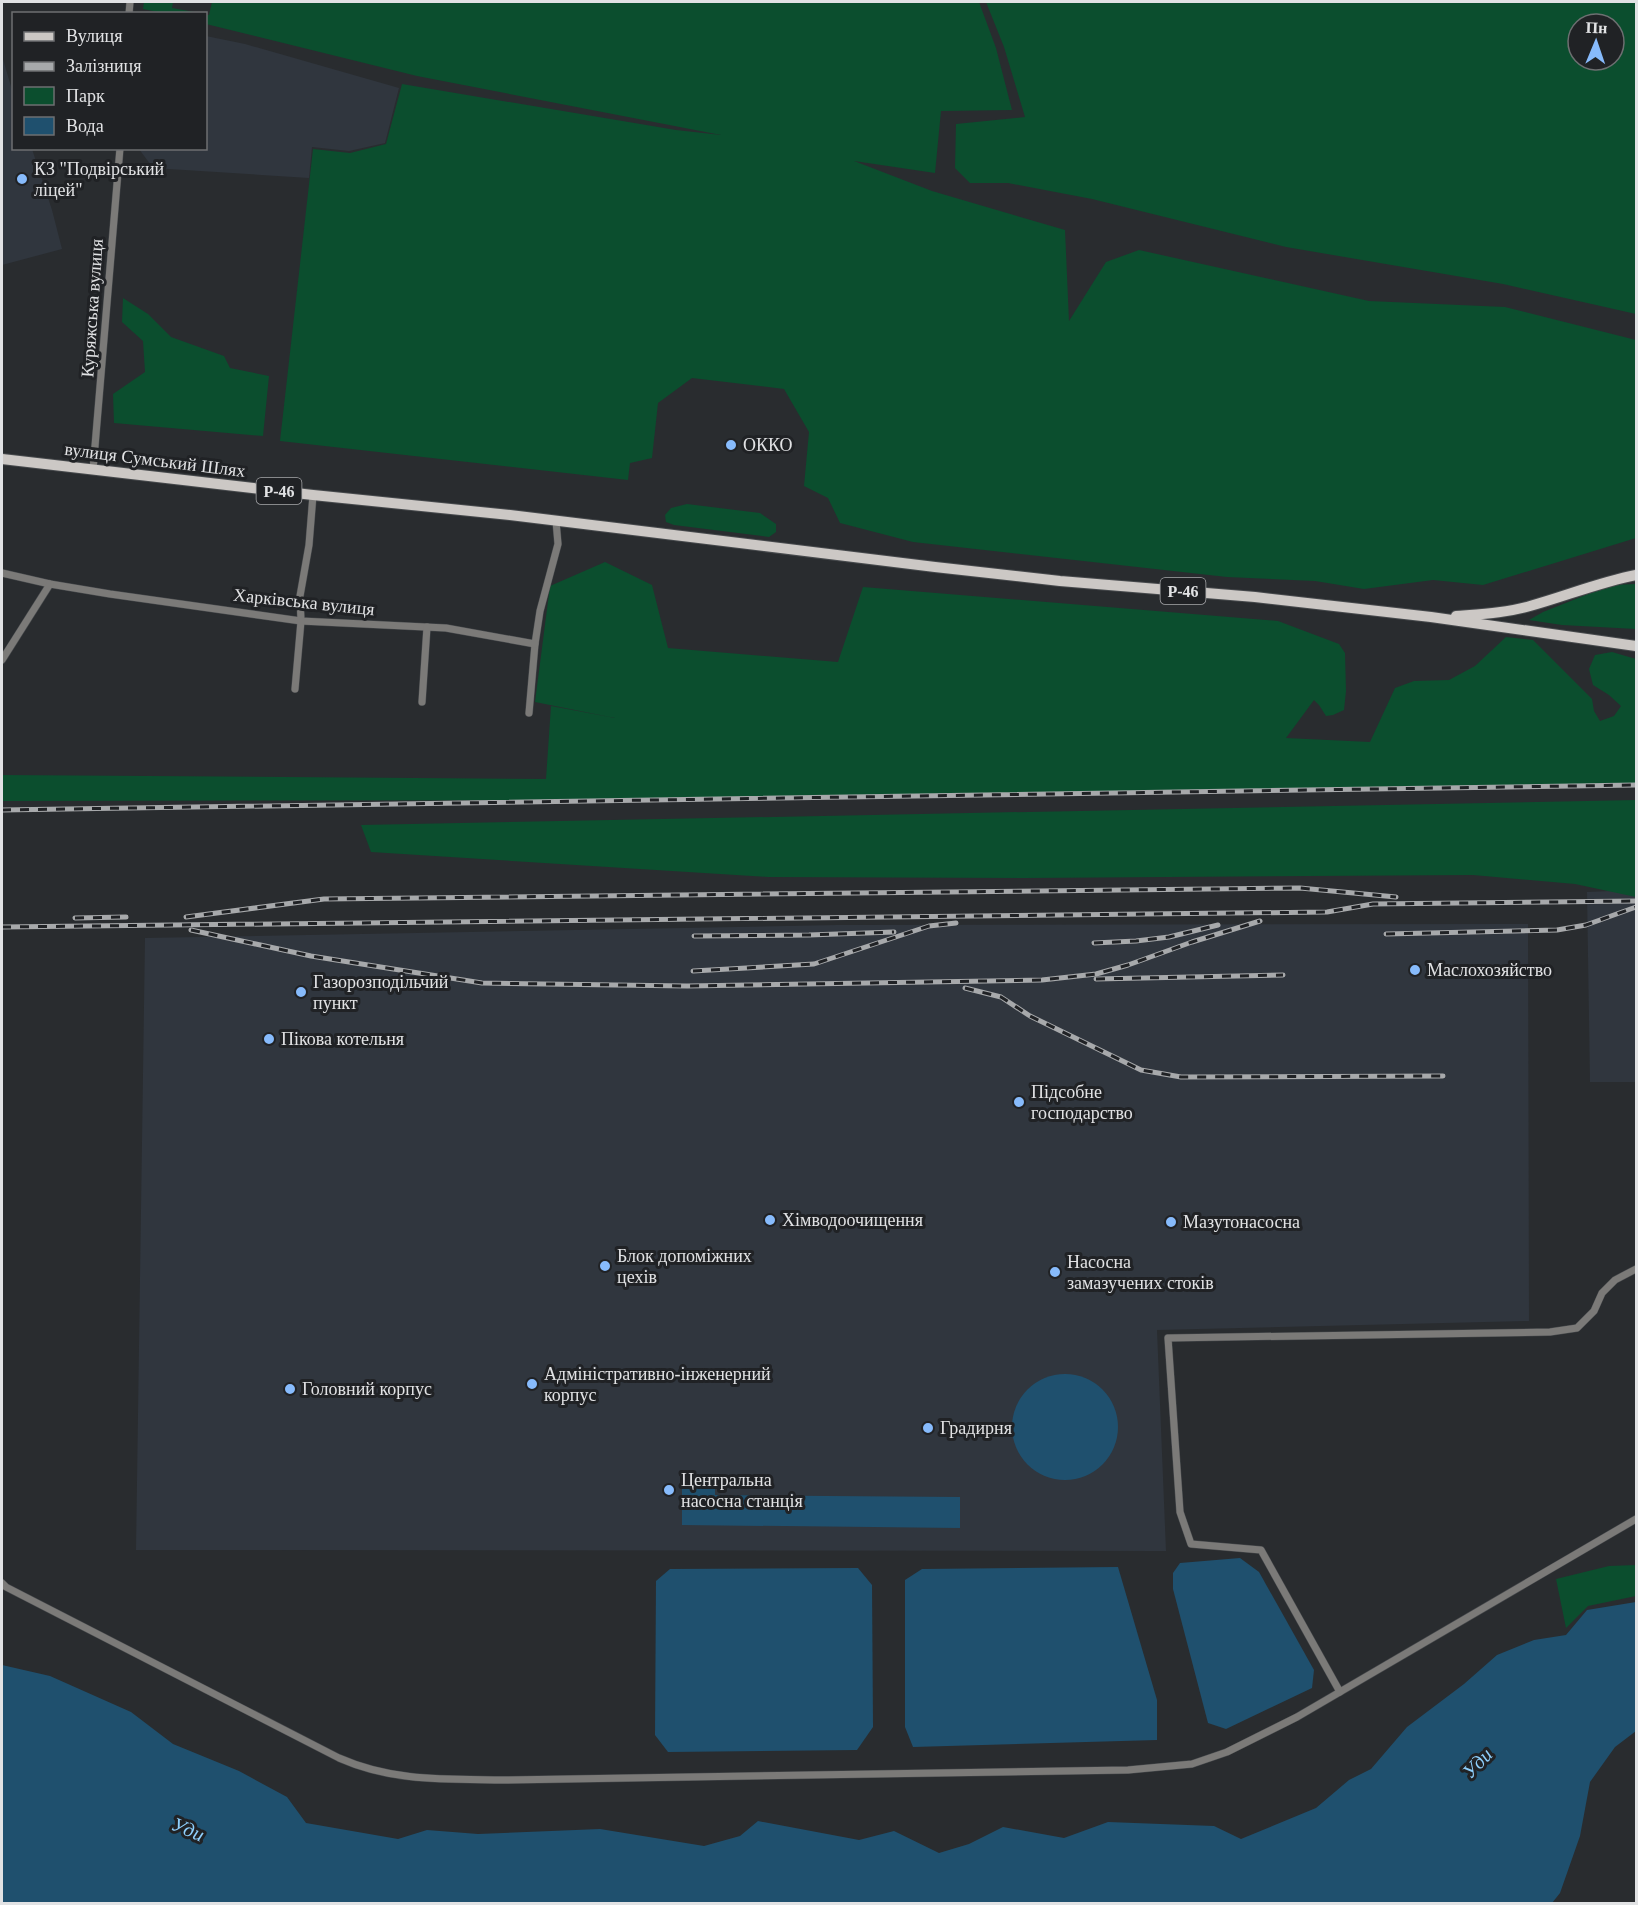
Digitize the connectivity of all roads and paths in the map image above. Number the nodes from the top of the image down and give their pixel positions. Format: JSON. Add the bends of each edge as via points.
{"nodes":[{"id":1,"x":120,"y":150,"type":"edge"},
{"id":2,"x":2,"y":459,"type":"edge"},
{"id":3,"x":93,"y":470,"type":"junction"},
{"id":4,"x":313,"y":495,"type":"junction"},
{"id":5,"x":556,"y":521,"type":"junction"},
{"id":6,"x":2,"y":573,"type":"edge"},
{"id":7,"x":1636,"y":575,"type":"edge"},
{"id":8,"x":50,"y":584,"type":"junction"},
{"id":9,"x":1431,"y":617,"type":"junction"},
{"id":10,"x":301,"y":621,"type":"junction"},
{"id":11,"x":427,"y":627,"type":"junction"},
{"id":12,"x":535,"y":644,"type":"junction"},
{"id":13,"x":1636,"y":646,"type":"edge"},
{"id":14,"x":2,"y":660,"type":"edge"},
{"id":15,"x":295,"y":689,"type":"dead end"},
{"id":16,"x":422,"y":702,"type":"dead end"},
{"id":17,"x":530,"y":713,"type":"dead end"},
{"id":18,"x":1636,"y":1269,"type":"edge"},
{"id":19,"x":1636,"y":1519,"type":"edge"},
{"id":20,"x":2,"y":1583,"type":"edge"},
{"id":21,"x":1340,"y":1692,"type":"junction"}],
"edges":[{"from":1,"to":3,"type":"street","name":"Куряжська вулиця"},
{"from":2,"to":3,"type":"main road","name":"вулиця Сумський Шлях","number":"Р-46"},
{"from":3,"to":4,"type":"main road","name":"вулиця Сумський Шлях","number":"Р-46"},
{"from":4,"to":5,"type":"main road","name":"вулиця Сумський Шлях","number":"Р-46"},
{"from":4,"to":10,"type":"street","via":[[300,596]]},
{"from":5,"to":9,"type":"main road","number":"Р-46","via":[[947,569]]},
{"from":5,"to":12,"type":"street","via":[[558,544]]},
{"from":6,"to":8,"type":"street","name":"Харківська вулиця"},
{"from":7,"to":9,"type":"main road","number":"Р-46","via":[[1515,610]]},
{"from":8,"to":10,"type":"street","name":"Харківська вулиця"},
{"from":8,"to":14,"type":"street"},
{"from":9,"to":13,"type":"main road","number":"Р-46"},
{"from":10,"to":11,"type":"street","name":"Харківська вулиця"},
{"from":10,"to":15,"type":"street"},
{"from":11,"to":12,"type":"street","name":"Харківська вулиця"},
{"from":11,"to":16,"type":"street"},
{"from":12,"to":17,"type":"street"},
{"from":18,"to":21,"type":"street","via":[[1602,1293],[1594,1311],[1577,1328],[1550,1332],[1168,1338],[1180,1512],[1191,1544],[1261,1550]]},
{"from":19,"to":21,"type":"street"},
{"from":20,"to":21,"type":"street","via":[[339,1758],[386,1774],[418,1778],[1116,1770],[1182,1765],[1227,1752]]}]}
